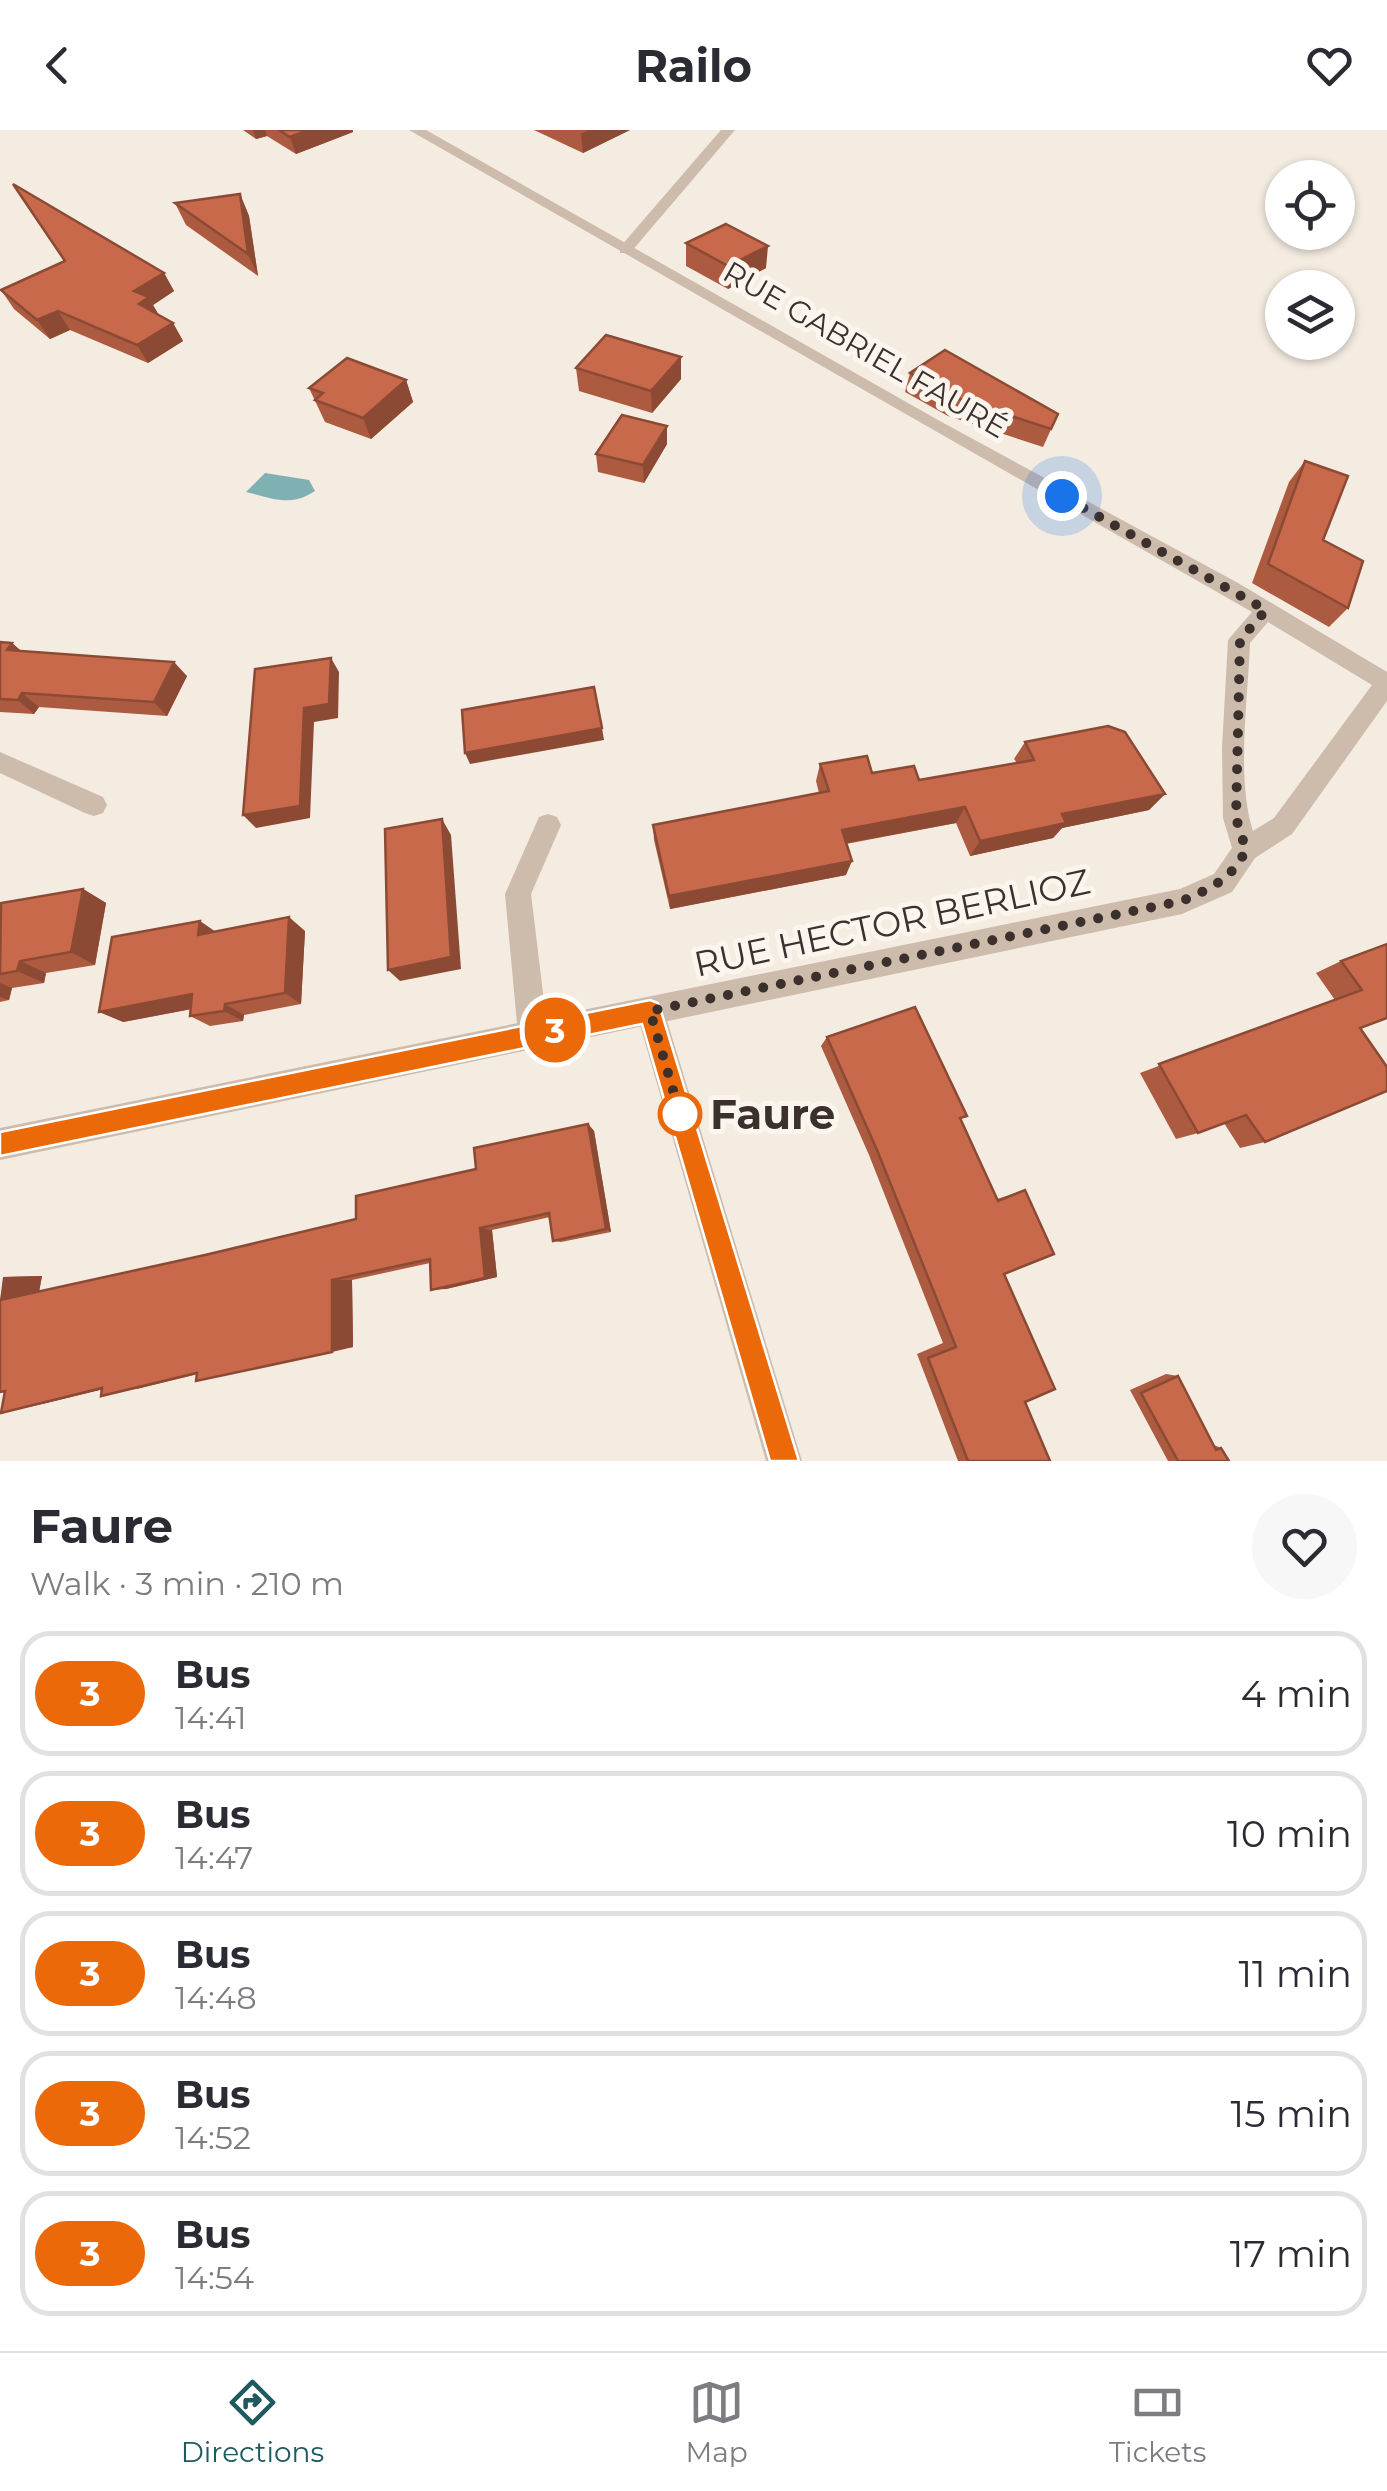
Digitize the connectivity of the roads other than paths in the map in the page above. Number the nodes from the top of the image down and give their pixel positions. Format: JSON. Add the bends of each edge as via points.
{"nodes":[{"id":1,"x":416,"y":130,"type":"edge"},
{"id":2,"x":728,"y":130,"type":"edge"},
{"id":3,"x":625,"y":250,"type":"junction"},
{"id":4,"x":1266,"y":610,"type":"junction"},
{"id":5,"x":1387,"y":683,"type":"edge"},
{"id":6,"x":0,"y":762,"type":"edge"},
{"id":7,"x":94,"y":805,"type":"dead end"},
{"id":8,"x":548,"y":825,"type":"dead end"},
{"id":9,"x":1246,"y":850,"type":"junction"},
{"id":10,"x":650,"y":1011,"type":"junction"},
{"id":11,"x":533,"y":1034,"type":"junction"},
{"id":12,"x":0,"y":1144,"type":"edge"},
{"id":13,"x":784,"y":1461,"type":"edge"}],
"edges":[{"from":1,"to":3,"type":"street","name":"RUE GABRIEL FAURÉ"},
{"from":2,"to":3,"type":"street"},
{"from":3,"to":4,"type":"street","name":"RUE GABRIEL FAURÉ"},
{"from":4,"to":5,"type":"street","name":"RUE GABRIEL FAURÉ"},
{"from":4,"to":9,"type":"street","via":[[1240,640],[1236,818]]},
{"from":5,"to":9,"type":"street","name":"RUE HECTOR BERLIOZ","via":[[1283,826]]},
{"from":6,"to":7,"type":"street"},
{"from":8,"to":11,"type":"street","via":[[518,894]]},
{"from":9,"to":10,"type":"street","name":"RUE HECTOR BERLIOZ","via":[[1223,883],[1182,901]]},
{"from":10,"to":11,"type":"street","name":"RUE HECTOR BERLIOZ"},
{"from":10,"to":13,"type":"street"},
{"from":11,"to":12,"type":"street","name":"RUE HECTOR BERLIOZ"}]}
